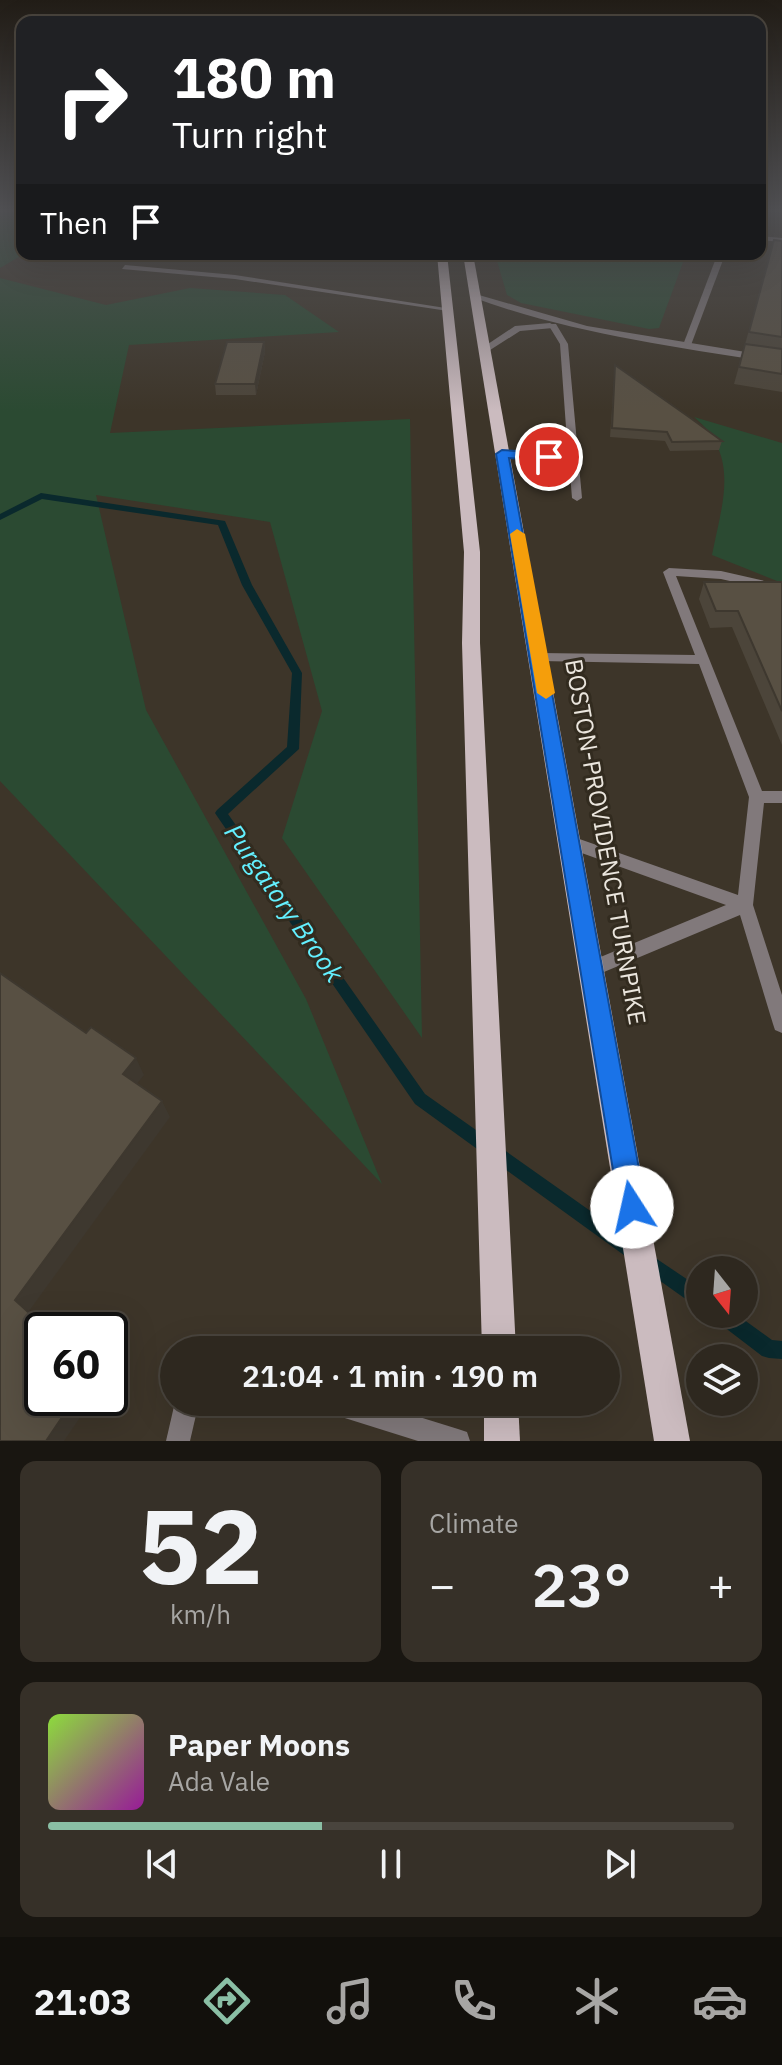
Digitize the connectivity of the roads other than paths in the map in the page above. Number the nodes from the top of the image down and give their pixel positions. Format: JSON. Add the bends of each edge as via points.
{"nodes":[{"id":1,"x":227,"y":276,"type":"edge"},
{"id":2,"x":444,"y":276,"type":"edge"},
{"id":3,"x":472,"y":276,"type":"edge"},
{"id":4,"x":713,"y":276,"type":"edge"},
{"id":5,"x":475,"y":295,"type":"junction"},
{"id":6,"x":448,"y":309,"type":"junction"},
{"id":7,"x":553,"y":326,"type":"junction"},
{"id":8,"x":584,"y":328,"type":"junction"},
{"id":9,"x":687,"y":345,"type":"junction"},
{"id":10,"x":484,"y":350,"type":"junction"},
{"id":11,"x":782,"y":361,"type":"edge"},
{"id":12,"x":502,"y":454,"type":"junction"},
{"id":13,"x":572,"y":458,"type":"junction"},
{"id":14,"x":577,"y":498,"type":"dead end"},
{"id":15,"x":782,"y":589,"type":"edge"},
{"id":16,"x":540,"y":657,"type":"junction"},
{"id":17,"x":703,"y":660,"type":"junction"},
{"id":18,"x":757,"y":797,"type":"junction"},
{"id":19,"x":782,"y":797,"type":"edge"},
{"id":20,"x":571,"y":842,"type":"junction"},
{"id":21,"x":745,"y":905,"type":"junction"},
{"id":22,"x":592,"y":969,"type":"junction"},
{"id":23,"x":782,"y":1024,"type":"edge"},
{"id":24,"x":498,"y":1336,"type":"edge"},
{"id":25,"x":184,"y":1416,"type":"edge"},
{"id":26,"x":377,"y":1416,"type":"edge"},
{"id":27,"x":501,"y":1416,"type":"edge"},
{"id":28,"x":178,"y":1441,"type":"edge"},
{"id":29,"x":458,"y":1441,"type":"edge"},
{"id":30,"x":502,"y":1441,"type":"edge"},
{"id":31,"x":672,"y":1441,"type":"edge"}],
"edges":[{"from":1,"to":6,"type":"lane"},
{"from":2,"to":6,"type":"main road"},
{"from":3,"to":5,"type":"main road","name":"BOSTON-PROVIDENCE TURNPIKE"},
{"from":4,"to":9,"type":"lane"},
{"from":5,"to":8,"type":"street"},
{"from":5,"to":10,"type":"main road","name":"BOSTON-PROVIDENCE TURNPIKE"},
{"from":6,"to":24,"type":"main road","via":[[472,552],[471,643]]},
{"from":7,"to":8,"type":"street"},
{"from":7,"to":10,"type":"street","via":[[518,328]]},
{"from":7,"to":13,"type":"lane","via":[[564,344]]},
{"from":8,"to":9,"type":"street"},
{"from":9,"to":11,"type":"street"},
{"from":10,"to":12,"type":"main road","name":"BOSTON-PROVIDENCE TURNPIKE"},
{"from":12,"to":13,"type":"lane"},
{"from":12,"to":16,"type":"main road","name":"BOSTON-PROVIDENCE TURNPIKE"},
{"from":13,"to":14,"type":"lane"},
{"from":15,"to":17,"type":"lane","via":[[721,575],[669,572]]},
{"from":16,"to":17,"type":"lane"},
{"from":16,"to":20,"type":"main road","name":"BOSTON-PROVIDENCE TURNPIKE"},
{"from":17,"to":18,"type":"lane"},
{"from":18,"to":19,"type":"lane"},
{"from":18,"to":21,"type":"lane"},
{"from":20,"to":21,"type":"lane"},
{"from":20,"to":22,"type":"main road","name":"BOSTON-PROVIDENCE TURNPIKE"},
{"from":21,"to":22,"type":"lane"},
{"from":21,"to":23,"type":"lane"},
{"from":22,"to":31,"type":"main road","name":"BOSTON-PROVIDENCE TURNPIKE"},
{"from":25,"to":28,"type":"lane"},
{"from":26,"to":29,"type":"lane"},
{"from":27,"to":30,"type":"main road"}]}
